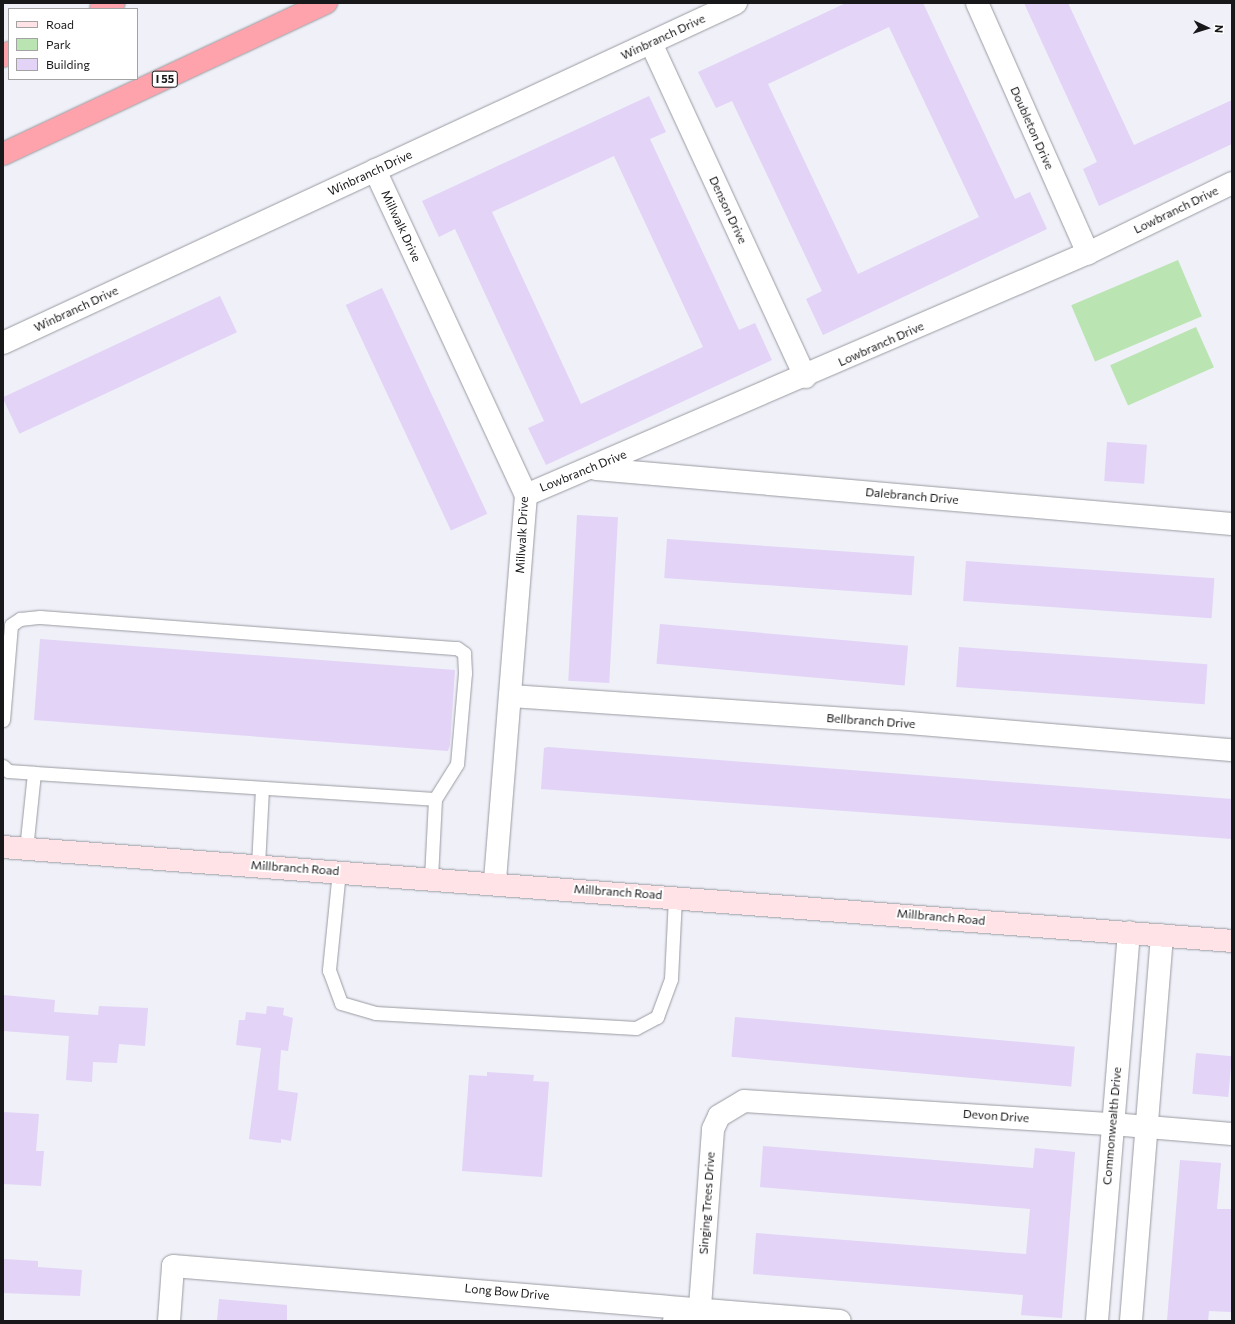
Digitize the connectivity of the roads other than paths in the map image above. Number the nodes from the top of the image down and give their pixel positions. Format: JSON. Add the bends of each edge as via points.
{"nodes":[{"id":1,"x":114,"y":3,"type":"edge"},
{"id":2,"x":326,"y":3,"type":"edge"},
{"id":3,"x":736,"y":3,"type":"edge"},
{"id":4,"x":977,"y":3,"type":"edge"},
{"id":5,"x":103,"y":8,"type":"edge"},
{"id":6,"x":651,"y":43,"type":"junction"},
{"id":7,"x":3,"y":154,"type":"edge"},
{"id":8,"x":375,"y":170,"type":"junction"},
{"id":9,"x":1232,"y":184,"type":"edge"},
{"id":10,"x":1088,"y":253,"type":"junction"},
{"id":11,"x":3,"y":343,"type":"edge"},
{"id":12,"x":805,"y":377,"type":"junction"},
{"id":13,"x":593,"y":468,"type":"junction"},
{"id":14,"x":526,"y":495,"type":"junction"},
{"id":15,"x":1232,"y":524,"type":"edge"},
{"id":16,"x":511,"y":696,"type":"junction"},
{"id":17,"x":3,"y":720,"type":"edge"},
{"id":18,"x":1232,"y":750,"type":"edge"},
{"id":19,"x":3,"y":766,"type":"edge"},
{"id":20,"x":34,"y":773,"type":"junction"},
{"id":21,"x":262,"y":788,"type":"junction"},
{"id":22,"x":435,"y":799,"type":"junction"},
{"id":23,"x":3,"y":847,"type":"edge"},
{"id":24,"x":26,"y":849,"type":"junction"},
{"id":25,"x":258,"y":865,"type":"junction"},
{"id":26,"x":339,"y":871,"type":"junction"},
{"id":27,"x":431,"y":878,"type":"junction"},
{"id":28,"x":495,"y":883,"type":"junction"},
{"id":29,"x":675,"y":896,"type":"junction"},
{"id":30,"x":1129,"y":932,"type":"junction"},
{"id":31,"x":1162,"y":935,"type":"junction"},
{"id":32,"x":1232,"y":940,"type":"edge"},
{"id":33,"x":760,"y":1101,"type":"joint"},
{"id":34,"x":1112,"y":1124,"type":"junction"},
{"id":35,"x":1147,"y":1127,"type":"junction"},
{"id":36,"x":1232,"y":1134,"type":"edge"},
{"id":37,"x":700,"y":1307,"type":"junction"},
{"id":38,"x":169,"y":1321,"type":"edge"},
{"id":39,"x":674,"y":1321,"type":"edge"},
{"id":40,"x":840,"y":1321,"type":"edge"},
{"id":41,"x":1096,"y":1321,"type":"edge"},
{"id":42,"x":1131,"y":1321,"type":"edge"}],
"edges":[{"from":1,"to":5,"type":"highway"},
{"from":2,"to":7,"type":"highway","number":"I 55"},
{"from":3,"to":6,"type":"street","name":"Winbranch Drive"},
{"from":4,"to":10,"type":"street","name":"Doubleton Drive"},
{"from":6,"to":8,"type":"street","name":"Winbranch Drive"},
{"from":6,"to":12,"type":"street","name":"Denson Drive"},
{"from":8,"to":11,"type":"street","name":"Winbranch Drive"},
{"from":8,"to":14,"type":"street","name":"Millwalk Drive"},
{"from":9,"to":10,"type":"street","name":"Lowbranch Drive"},
{"from":10,"to":12,"type":"street","name":"Lowbranch Drive"},
{"from":12,"to":13,"type":"street","name":"Lowbranch Drive"},
{"from":13,"to":14,"type":"street","name":"Lowbranch Drive"},
{"from":13,"to":15,"type":"street","name":"Dalebranch Drive"},
{"from":14,"to":16,"type":"street","name":"Millwalk Drive"},
{"from":16,"to":18,"type":"street","name":"Bellbranch Drive","via":[[888,722]]},
{"from":16,"to":28,"type":"street","name":"Millwalk Drive"},
{"from":17,"to":22,"type":"lane","via":[[11,625],[20,619],[40,617],[457,648],[464,653],[465,673],[457,764]]},
{"from":19,"to":20,"type":"lane","via":[[8,771]]},
{"from":20,"to":21,"type":"lane"},
{"from":20,"to":24,"type":"lane"},
{"from":21,"to":22,"type":"lane"},
{"from":21,"to":25,"type":"lane"},
{"from":22,"to":27,"type":"lane"},
{"from":23,"to":24,"type":"main road","name":"Millbranch Road"},
{"from":24,"to":25,"type":"main road","name":"Millbranch Road"},
{"from":25,"to":26,"type":"main road","name":"Millbranch Road"},
{"from":26,"to":27,"type":"main road","name":"Millbranch Road"},
{"from":26,"to":29,"type":"lane","via":[[329,970],[341,1003],[374,1013],[636,1028],[657,1017],[671,979]]},
{"from":27,"to":28,"type":"main road","name":"Millbranch Road"},
{"from":28,"to":29,"type":"main road","name":"Millbranch Road"},
{"from":29,"to":30,"type":"main road","name":"Millbranch Road"},
{"from":30,"to":31,"type":"main road","name":"Millbranch Road"},
{"from":30,"to":34,"type":"street","name":"Commonwealth Drive"},
{"from":31,"to":32,"type":"main road","name":"Millbranch Road"},
{"from":31,"to":35,"type":"street"},
{"from":33,"to":34,"type":"street","name":"Devon Drive"},
{"from":33,"to":37,"type":"street","name":"Singing Trees Drive","via":[[744,1101],[727,1109],[719,1116],[713,1129]]},
{"from":34,"to":35,"type":"street","name":"Devon Drive"},
{"from":34,"to":41,"type":"street","name":"Commonwealth Drive"},
{"from":35,"to":36,"type":"street","name":"Devon Drive"},
{"from":35,"to":42,"type":"street"},
{"from":37,"to":38,"type":"street","name":"Long Bow Drive","via":[[173,1266]]},
{"from":37,"to":39,"type":"street"},
{"from":37,"to":40,"type":"street","name":"Long Bow Drive"}]}
